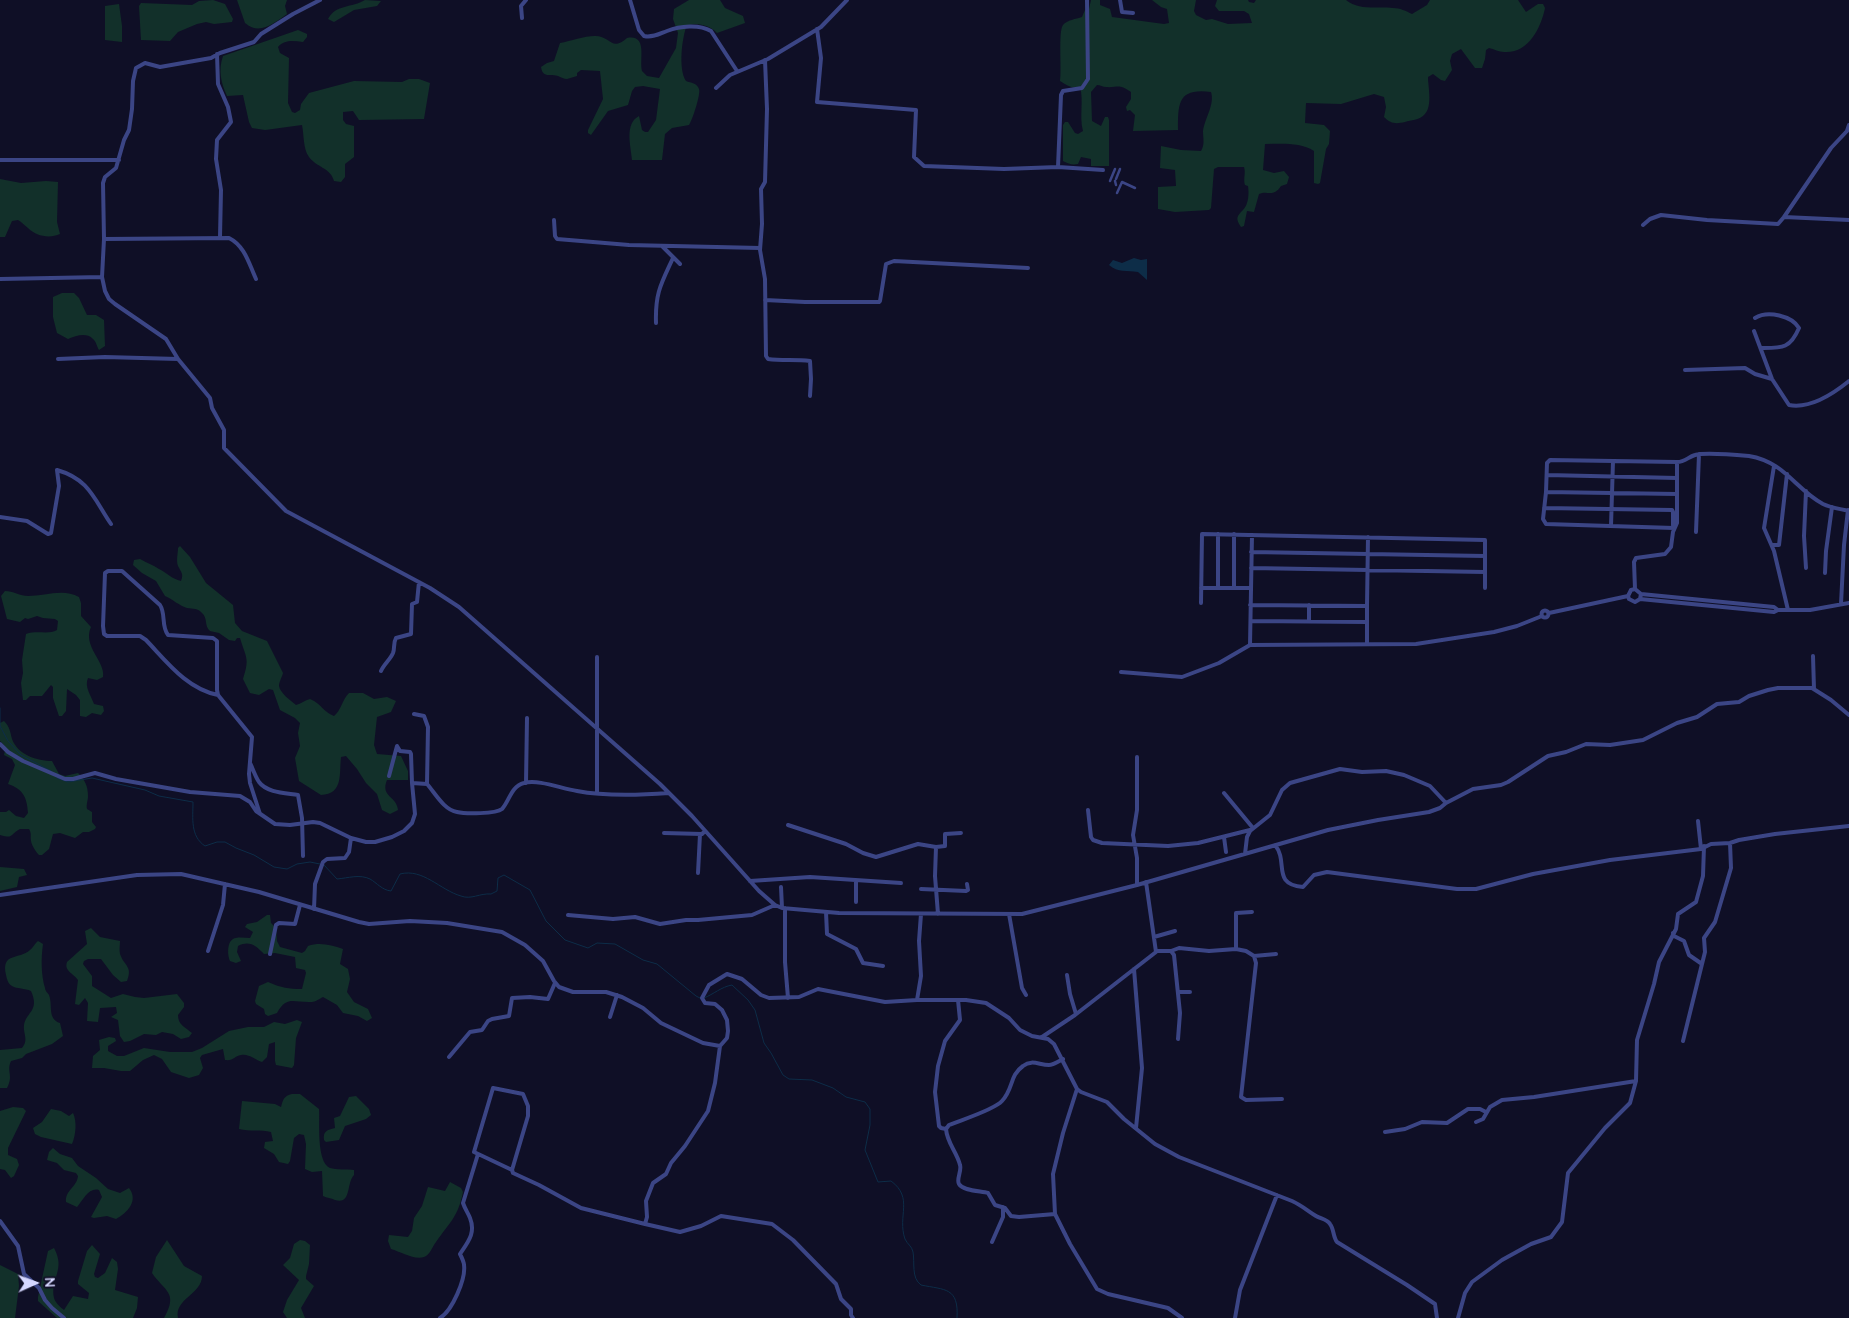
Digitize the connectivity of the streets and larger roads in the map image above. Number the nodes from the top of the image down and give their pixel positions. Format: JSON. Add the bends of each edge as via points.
{"nodes":[{"id":1,"x":320,"y":0,"type":"edge"},
{"id":2,"x":526,"y":0,"type":"edge"},
{"id":3,"x":630,"y":0,"type":"edge"},
{"id":4,"x":847,"y":0,"type":"edge"},
{"id":5,"x":1087,"y":0,"type":"edge"},
{"id":6,"x":1120,"y":0,"type":"edge"},
{"id":7,"x":1133,"y":13,"type":"dead end"},
{"id":8,"x":522,"y":18,"type":"dead end"},
{"id":9,"x":817,"y":29,"type":"junction"},
{"id":10,"x":216,"y":54,"type":"junction"},
{"id":11,"x":765,"y":60,"type":"junction"},
{"id":12,"x":737,"y":72,"type":"junction"},
{"id":13,"x":716,"y":88,"type":"dead end"},
{"id":14,"x":1849,"y":125,"type":"edge"},
{"id":15,"x":0,"y":160,"type":"edge"},
{"id":16,"x":119,"y":160,"type":"junction"},
{"id":17,"x":1058,"y":167,"type":"junction"},
{"id":18,"x":1103,"y":170,"type":"dead end"},
{"id":19,"x":1116,"y":176,"type":"junction"},
{"id":20,"x":1110,"y":181,"type":"dead end"},
{"id":21,"x":1135,"y":188,"type":"dead end"},
{"id":22,"x":1117,"y":193,"type":"dead end"},
{"id":23,"x":1784,"y":218,"type":"junction"},
{"id":24,"x":554,"y":220,"type":"dead end"},
{"id":25,"x":1849,"y":220,"type":"edge"},
{"id":26,"x":1644,"y":225,"type":"dead end"},
{"id":27,"x":220,"y":237,"type":"junction"},
{"id":28,"x":104,"y":239,"type":"junction"},
{"id":29,"x":662,"y":246,"type":"junction"},
{"id":30,"x":760,"y":248,"type":"junction"},
{"id":31,"x":673,"y":258,"type":"junction"},
{"id":32,"x":680,"y":264,"type":"dead end"},
{"id":33,"x":1028,"y":268,"type":"dead end"},
{"id":34,"x":102,"y":276,"type":"junction"},
{"id":35,"x":0,"y":279,"type":"edge"},
{"id":36,"x":256,"y":279,"type":"dead end"},
{"id":37,"x":765,"y":300,"type":"junction"},
{"id":38,"x":1755,"y":318,"type":"dead end"},
{"id":39,"x":656,"y":323,"type":"dead end"},
{"id":40,"x":1754,"y":331,"type":"dead end"},
{"id":41,"x":1761,"y":348,"type":"junction"},
{"id":42,"x":58,"y":359,"type":"dead end"},
{"id":43,"x":178,"y":359,"type":"junction"},
{"id":44,"x":1686,"y":370,"type":"dead end"},
{"id":45,"x":1772,"y":379,"type":"junction"},
{"id":46,"x":1849,"y":381,"type":"edge"},
{"id":47,"x":810,"y":396,"type":"dead end"},
{"id":48,"x":1699,"y":454,"type":"junction"},
{"id":49,"x":1613,"y":461,"type":"junction"},
{"id":50,"x":1677,"y":462,"type":"junction"},
{"id":51,"x":1774,"y":466,"type":"junction"},
{"id":52,"x":1787,"y":474,"type":"junction"},
{"id":53,"x":1547,"y":475,"type":"junction"},
{"id":54,"x":1612,"y":476,"type":"junction"},
{"id":55,"x":1677,"y":478,"type":"junction"},
{"id":56,"x":1806,"y":491,"type":"junction"},
{"id":57,"x":1546,"y":492,"type":"junction"},
{"id":58,"x":1612,"y":492,"type":"junction"},
{"id":59,"x":1677,"y":494,"type":"junction"},
{"id":60,"x":1832,"y":507,"type":"junction"},
{"id":61,"x":1544,"y":508,"type":"junction"},
{"id":62,"x":1611,"y":509,"type":"junction"},
{"id":63,"x":1848,"y":511,"type":"edge"},
{"id":64,"x":0,"y":516,"type":"edge"},
{"id":65,"x":111,"y":524,"type":"dead end"},
{"id":66,"x":1611,"y":526,"type":"junction"},
{"id":67,"x":1675,"y":527,"type":"junction"},
{"id":68,"x":1696,"y":532,"type":"dead end"},
{"id":69,"x":1218,"y":534,"type":"junction"},
{"id":70,"x":1234,"y":534,"type":"junction"},
{"id":71,"x":1252,"y":535,"type":"junction"},
{"id":72,"x":1368,"y":537,"type":"junction"},
{"id":73,"x":1772,"y":545,"type":"junction"},
{"id":74,"x":1251,"y":552,"type":"junction"},
{"id":75,"x":1368,"y":553,"type":"junction"},
{"id":76,"x":1485,"y":556,"type":"junction"},
{"id":77,"x":1251,"y":568,"type":"junction"},
{"id":78,"x":1806,"y":568,"type":"dead end"},
{"id":79,"x":1368,"y":570,"type":"junction"},
{"id":80,"x":1485,"y":572,"type":"junction"},
{"id":81,"x":1825,"y":572,"type":"dead end"},
{"id":82,"x":419,"y":582,"type":"junction"},
{"id":83,"x":1201,"y":588,"type":"junction"},
{"id":84,"x":1218,"y":588,"type":"junction"},
{"id":85,"x":1234,"y":588,"type":"junction"},
{"id":86,"x":1250,"y":588,"type":"junction"},
{"id":87,"x":1485,"y":588,"type":"dead end"},
{"id":88,"x":1635,"y":589,"type":"junction"},
{"id":89,"x":1628,"y":596,"type":"junction"},
{"id":90,"x":1641,"y":596,"type":"junction"},
{"id":91,"x":1201,"y":602,"type":"dead end"},
{"id":92,"x":1849,"y":603,"type":"edge"},
{"id":93,"x":1841,"y":604,"type":"junction"},
{"id":94,"x":1250,"y":605,"type":"junction"},
{"id":95,"x":1309,"y":605,"type":"junction"},
{"id":96,"x":1368,"y":606,"type":"junction"},
{"id":97,"x":1788,"y":610,"type":"junction"},
{"id":98,"x":1251,"y":621,"type":"junction"},
{"id":99,"x":1309,"y":621,"type":"junction"},
{"id":100,"x":1367,"y":622,"type":"junction"},
{"id":101,"x":1367,"y":644,"type":"junction"},
{"id":102,"x":1250,"y":645,"type":"junction"},
{"id":103,"x":1814,"y":656,"type":"dead end"},
{"id":104,"x":596,"y":657,"type":"dead end"},
{"id":105,"x":381,"y":670,"type":"dead end"},
{"id":106,"x":1121,"y":672,"type":"dead end"},
{"id":107,"x":1814,"y":689,"type":"junction"},
{"id":108,"x":218,"y":695,"type":"junction"},
{"id":109,"x":414,"y":714,"type":"dead end"},
{"id":110,"x":1849,"y":716,"type":"edge"},
{"id":111,"x":527,"y":718,"type":"dead end"},
{"id":112,"x":597,"y":729,"type":"junction"},
{"id":113,"x":0,"y":744,"type":"edge"},
{"id":114,"x":1137,"y":757,"type":"dead end"},
{"id":115,"x":249,"y":762,"type":"junction"},
{"id":116,"x":389,"y":776,"type":"dead end"},
{"id":117,"x":412,"y":783,"type":"junction"},
{"id":118,"x":526,"y":783,"type":"junction"},
{"id":119,"x":426,"y":784,"type":"junction"},
{"id":120,"x":596,"y":793,"type":"junction"},
{"id":121,"x":669,"y":793,"type":"junction"},
{"id":122,"x":1224,"y":794,"type":"dead end"},
{"id":123,"x":1446,"y":802,"type":"junction"},
{"id":124,"x":1088,"y":810,"type":"dead end"},
{"id":125,"x":260,"y":814,"type":"junction"},
{"id":126,"x":1698,"y":821,"type":"dead end"},
{"id":127,"x":302,"y":823,"type":"junction"},
{"id":128,"x":788,"y":825,"type":"dead end"},
{"id":129,"x":1849,"y":826,"type":"edge"},
{"id":130,"x":1252,"y":829,"type":"junction"},
{"id":131,"x":705,"y":831,"type":"junction"},
{"id":132,"x":664,"y":833,"type":"dead end"},
{"id":133,"x":962,"y":833,"type":"dead end"},
{"id":134,"x":700,"y":834,"type":"junction"},
{"id":135,"x":1224,"y":837,"type":"junction"},
{"id":136,"x":351,"y":838,"type":"junction"},
{"id":137,"x":1730,"y":844,"type":"junction"},
{"id":138,"x":1136,"y":845,"type":"junction"},
{"id":139,"x":1275,"y":846,"type":"junction"},
{"id":140,"x":936,"y":847,"type":"junction"},
{"id":141,"x":1703,"y":847,"type":"junction"},
{"id":142,"x":1226,"y":852,"type":"dead end"},
{"id":143,"x":1244,"y":854,"type":"junction"},
{"id":144,"x":303,"y":856,"type":"dead end"},
{"id":145,"x":698,"y":873,"type":"dead end"},
{"id":146,"x":856,"y":880,"type":"junction"},
{"id":147,"x":750,"y":881,"type":"junction"},
{"id":148,"x":1146,"y":882,"type":"junction"},
{"id":149,"x":901,"y":883,"type":"dead end"},
{"id":150,"x":224,"y":884,"type":"junction"},
{"id":151,"x":967,"y":884,"type":"dead end"},
{"id":152,"x":1137,"y":885,"type":"junction"},
{"id":153,"x":781,"y":887,"type":"dead end"},
{"id":154,"x":921,"y":889,"type":"dead end"},
{"id":155,"x":937,"y":890,"type":"junction"},
{"id":156,"x":0,"y":895,"type":"edge"},
{"id":157,"x":856,"y":902,"type":"dead end"},
{"id":158,"x":300,"y":905,"type":"junction"},
{"id":159,"x":775,"y":905,"type":"junction"},
{"id":160,"x":783,"y":908,"type":"junction"},
{"id":161,"x":314,"y":909,"type":"junction"},
{"id":162,"x":826,"y":912,"type":"junction"},
{"id":163,"x":1252,"y":912,"type":"dead end"},
{"id":164,"x":921,"y":914,"type":"junction"},
{"id":165,"x":938,"y":914,"type":"junction"},
{"id":166,"x":1009,"y":914,"type":"junction"},
{"id":167,"x":568,"y":915,"type":"dead end"},
{"id":168,"x":1175,"y":931,"type":"dead end"},
{"id":169,"x":1673,"y":933,"type":"junction"},
{"id":170,"x":1154,"y":937,"type":"junction"},
{"id":171,"x":1236,"y":949,"type":"junction"},
{"id":172,"x":208,"y":951,"type":"dead end"},
{"id":173,"x":1157,"y":951,"type":"junction"},
{"id":174,"x":1171,"y":951,"type":"junction"},
{"id":175,"x":270,"y":954,"type":"dead end"},
{"id":176,"x":1276,"y":954,"type":"dead end"},
{"id":177,"x":1254,"y":956,"type":"junction"},
{"id":178,"x":1702,"y":964,"type":"junction"},
{"id":179,"x":883,"y":966,"type":"dead end"},
{"id":180,"x":1134,"y":970,"type":"junction"},
{"id":181,"x":1067,"y":975,"type":"dead end"},
{"id":182,"x":555,"y":983,"type":"junction"},
{"id":183,"x":1178,"y":992,"type":"junction"},
{"id":184,"x":1190,"y":992,"type":"dead end"},
{"id":185,"x":617,"y":995,"type":"junction"},
{"id":186,"x":1026,"y":995,"type":"dead end"},
{"id":187,"x":788,"y":998,"type":"junction"},
{"id":188,"x":917,"y":1000,"type":"junction"},
{"id":189,"x":958,"y":1000,"type":"junction"},
{"id":190,"x":1076,"y":1014,"type":"junction"},
{"id":191,"x":610,"y":1017,"type":"dead end"},
{"id":192,"x":1042,"y":1037,"type":"junction"},
{"id":193,"x":1178,"y":1039,"type":"dead end"},
{"id":194,"x":1683,"y":1041,"type":"dead end"},
{"id":195,"x":720,"y":1046,"type":"junction"},
{"id":196,"x":449,"y":1057,"type":"dead end"},
{"id":197,"x":1063,"y":1059,"type":"junction"},
{"id":198,"x":1636,"y":1080,"type":"junction"},
{"id":199,"x":1077,"y":1088,"type":"junction"},
{"id":200,"x":1282,"y":1099,"type":"dead end"},
{"id":201,"x":1486,"y":1112,"type":"junction"},
{"id":202,"x":1476,"y":1122,"type":"dead end"},
{"id":203,"x":1136,"y":1128,"type":"junction"},
{"id":204,"x":946,"y":1129,"type":"junction"},
{"id":205,"x":1385,"y":1132,"type":"dead end"},
{"id":206,"x":478,"y":1154,"type":"junction"},
{"id":207,"x":512,"y":1170,"type":"junction"},
{"id":208,"x":1277,"y":1195,"type":"junction"},
{"id":209,"x":1003,"y":1207,"type":"junction"},
{"id":210,"x":1055,"y":1214,"type":"junction"},
{"id":211,"x":0,"y":1221,"type":"edge"},
{"id":212,"x":646,"y":1224,"type":"junction"},
{"id":213,"x":992,"y":1242,"type":"dead end"},
{"id":214,"x":64,"y":1318,"type":"edge"},
{"id":215,"x":440,"y":1318,"type":"edge"},
{"id":216,"x":854,"y":1318,"type":"edge"},
{"id":217,"x":1182,"y":1318,"type":"edge"},
{"id":218,"x":1235,"y":1318,"type":"edge"},
{"id":219,"x":1436,"y":1318,"type":"edge"},
{"id":220,"x":1458,"y":1318,"type":"edge"}],
"edges":[{"from":1,"to":10,"type":"street","via":[[261,34],[254,42]]},
{"from":2,"to":8,"type":"street","via":[[521,6]]},
{"from":3,"to":12,"type":"street","via":[[644,36],[679,28],[706,28],[711,30]]},
{"from":4,"to":9,"type":"street"},
{"from":5,"to":17,"type":"street","via":[[1088,79],[1082,88],[1067,90],[1061,95]]},
{"from":6,"to":7,"type":"street","via":[[1122,12]]},
{"from":9,"to":11,"type":"street"},
{"from":9,"to":17,"type":"street","via":[[821,58],[817,102],[916,110],[914,157],[924,166]]},
{"from":10,"to":16,"type":"street","via":[[203,60],[160,67],[145,62],[136,68],[130,123]]},
{"from":10,"to":27,"type":"street","via":[[218,84],[231,122],[217,140]]},
{"from":11,"to":12,"type":"street"},
{"from":11,"to":30,"type":"street","via":[[765,182],[760,189]]},
{"from":12,"to":13,"type":"street"},
{"from":14,"to":23,"type":"street"},
{"from":15,"to":16,"type":"street"},
{"from":16,"to":28,"type":"street","via":[[116,169],[105,177],[103,183]]},
{"from":17,"to":18,"type":"street"},
{"from":19,"to":20,"type":"street"},
{"from":19,"to":21,"type":"street"},
{"from":19,"to":22,"type":"street"},
{"from":23,"to":25,"type":"street"},
{"from":23,"to":26,"type":"street","via":[[1778,224],[1661,215]]},
{"from":24,"to":29,"type":"street","via":[[557,239]]},
{"from":27,"to":28,"type":"street"},
{"from":27,"to":36,"type":"street","via":[[232,240],[240,247]]},
{"from":28,"to":34,"type":"street"},
{"from":29,"to":30,"type":"street"},
{"from":29,"to":31,"type":"street"},
{"from":30,"to":37,"type":"street"},
{"from":31,"to":32,"type":"street"},
{"from":31,"to":39,"type":"street","via":[[658,292]]},
{"from":33,"to":37,"type":"street","via":[[894,261],[886,264],[877,303]]},
{"from":34,"to":35,"type":"street"},
{"from":34,"to":43,"type":"street","via":[[109,299],[166,339]]},
{"from":37,"to":47,"type":"street","via":[[767,358],[810,361]]},
{"from":38,"to":41,"type":"street","via":[[1761,314],[1784,316],[1800,328],[1790,344]]},
{"from":40,"to":41,"type":"street"},
{"from":41,"to":45,"type":"street"},
{"from":42,"to":43,"type":"street"},
{"from":43,"to":82,"type":"street","via":[[210,398],[224,430],[224,448],[286,511]]},
{"from":44,"to":45,"type":"street","via":[[1745,368]]},
{"from":45,"to":46,"type":"street","via":[[1792,406],[1808,404],[1832,394]]},
{"from":48,"to":50,"type":"street"},
{"from":48,"to":51,"type":"street","via":[[1750,456]]},
{"from":48,"to":68,"type":"street"},
{"from":49,"to":50,"type":"street"},
{"from":49,"to":53,"type":"street","via":[[1550,460]]},
{"from":49,"to":54,"type":"street"},
{"from":50,"to":55,"type":"street"},
{"from":51,"to":52,"type":"street"},
{"from":51,"to":73,"type":"street","via":[[1764,528]]},
{"from":52,"to":56,"type":"street"},
{"from":52,"to":73,"type":"street","via":[[1780,545]]},
{"from":53,"to":54,"type":"street"},
{"from":53,"to":57,"type":"street"},
{"from":54,"to":55,"type":"street"},
{"from":54,"to":58,"type":"street"},
{"from":55,"to":59,"type":"street"},
{"from":56,"to":60,"type":"street","via":[[1822,504]]},
{"from":56,"to":78,"type":"street"},
{"from":57,"to":58,"type":"street"},
{"from":57,"to":61,"type":"street"},
{"from":58,"to":59,"type":"street"},
{"from":58,"to":62,"type":"street"},
{"from":59,"to":67,"type":"street"},
{"from":60,"to":63,"type":"street"},
{"from":60,"to":81,"type":"street"},
{"from":61,"to":62,"type":"street"},
{"from":61,"to":66,"type":"street","via":[[1543,521],[1546,524]]},
{"from":62,"to":66,"type":"street"},
{"from":62,"to":67,"type":"street","via":[[1672,510]]},
{"from":63,"to":93,"type":"street"},
{"from":64,"to":65,"type":"street","via":[[28,521],[51,534],[58,494],[57,470],[70,473],[88,487]]},
{"from":66,"to":67,"type":"street"},
{"from":67,"to":88,"type":"street","via":[[1669,551],[1634,560]]},
{"from":69,"to":70,"type":"street"},
{"from":69,"to":83,"type":"street","via":[[1202,534]]},
{"from":69,"to":84,"type":"street"},
{"from":70,"to":71,"type":"street"},
{"from":70,"to":85,"type":"street"},
{"from":71,"to":72,"type":"street"},
{"from":71,"to":74,"type":"street"},
{"from":72,"to":75,"type":"street"},
{"from":72,"to":76,"type":"street","via":[[1485,540]]},
{"from":73,"to":97,"type":"street"},
{"from":74,"to":75,"type":"street"},
{"from":74,"to":77,"type":"street"},
{"from":75,"to":76,"type":"street"},
{"from":75,"to":79,"type":"street"},
{"from":76,"to":80,"type":"street"},
{"from":77,"to":79,"type":"street"},
{"from":77,"to":86,"type":"street"},
{"from":79,"to":80,"type":"street"},
{"from":79,"to":96,"type":"street"},
{"from":80,"to":87,"type":"street"},
{"from":82,"to":105,"type":"street","via":[[418,600],[412,604],[411,634],[396,638],[395,648]]},
{"from":82,"to":112,"type":"street","via":[[459,607]]},
{"from":83,"to":84,"type":"street"},
{"from":83,"to":91,"type":"street"},
{"from":84,"to":85,"type":"street"},
{"from":85,"to":86,"type":"street"},
{"from":86,"to":94,"type":"street"},
{"from":88,"to":89,"type":"street"},
{"from":88,"to":90,"type":"street"},
{"from":89,"to":90,"type":"street","via":[[1635,602]]},
{"from":89,"to":101,"type":"street","via":[[1548,613],[1547,617],[1484,634],[1416,644]]},
{"from":90,"to":97,"type":"street"},
{"from":92,"to":93,"type":"street"},
{"from":93,"to":97,"type":"street"},
{"from":94,"to":95,"type":"street"},
{"from":94,"to":98,"type":"street"},
{"from":95,"to":96,"type":"street"},
{"from":95,"to":99,"type":"street"},
{"from":96,"to":100,"type":"street"},
{"from":98,"to":99,"type":"street"},
{"from":98,"to":102,"type":"street"},
{"from":99,"to":100,"type":"street"},
{"from":100,"to":101,"type":"street"},
{"from":101,"to":102,"type":"street"},
{"from":102,"to":106,"type":"street","via":[[1219,663],[1182,677]]},
{"from":103,"to":107,"type":"street"},
{"from":104,"to":112,"type":"street"},
{"from":107,"to":110,"type":"street"},
{"from":107,"to":123,"type":"street","via":[[1768,690],[1739,702],[1717,704],[1697,717],[1643,740],[1580,745],[1548,756],[1501,785],[1472,789]]},
{"from":108,"to":108,"type":"street","via":[[216,640],[168,635],[160,606],[122,571],[105,573],[104,634],[140,636],[184,679]]},
{"from":108,"to":115,"type":"street","via":[[252,737]]},
{"from":109,"to":119,"type":"street","via":[[424,716],[428,726]]},
{"from":111,"to":118,"type":"street"},
{"from":112,"to":120,"type":"street"},
{"from":112,"to":121,"type":"street"},
{"from":113,"to":125,"type":"street","via":[[23,761],[65,779],[95,773],[116,780],[190,792],[240,796]]},
{"from":114,"to":138,"type":"street"},
{"from":115,"to":125,"type":"street","via":[[250,783]]},
{"from":115,"to":127,"type":"street","via":[[264,786],[283,794],[298,795]]},
{"from":116,"to":117,"type":"street","via":[[397,746],[400,751],[412,754]]},
{"from":117,"to":119,"type":"street"},
{"from":117,"to":136,"type":"street","via":[[415,814],[404,831],[376,842]]},
{"from":118,"to":119,"type":"street","via":[[507,798],[502,809],[492,813],[455,812],[447,808]]},
{"from":118,"to":120,"type":"street"},
{"from":120,"to":121,"type":"street"},
{"from":121,"to":131,"type":"street"},
{"from":122,"to":130,"type":"street"},
{"from":123,"to":130,"type":"street","via":[[1430,786],[1404,776],[1386,771],[1340,769],[1287,785],[1270,815]]},
{"from":123,"to":139,"type":"street","via":[[1429,812],[1334,829]]},
{"from":124,"to":138,"type":"street","via":[[1093,840]]},
{"from":125,"to":127,"type":"street","via":[[276,824]]},
{"from":126,"to":141,"type":"street"},
{"from":127,"to":136,"type":"street","via":[[320,823]]},
{"from":127,"to":144,"type":"street"},
{"from":128,"to":140,"type":"street","via":[[876,857],[918,844]]},
{"from":129,"to":137,"type":"street","via":[[1775,834]]},
{"from":130,"to":135,"type":"street"},
{"from":130,"to":143,"type":"street"},
{"from":131,"to":134,"type":"street"},
{"from":131,"to":147,"type":"street"},
{"from":132,"to":134,"type":"street"},
{"from":133,"to":140,"type":"street","via":[[945,834],[944,846]]},
{"from":134,"to":145,"type":"street"},
{"from":135,"to":138,"type":"street","via":[[1168,846]]},
{"from":135,"to":142,"type":"street"},
{"from":136,"to":161,"type":"street","via":[[345,858],[323,862],[315,884]]},
{"from":137,"to":141,"type":"street"},
{"from":137,"to":178,"type":"street","via":[[1731,868],[1715,922],[1704,938]]},
{"from":138,"to":152,"type":"street"},
{"from":139,"to":141,"type":"street","via":[[1281,858],[1282,874],[1287,882],[1297,886],[1305,886],[1314,875],[1327,872],[1457,890],[1476,889],[1533,874],[1610,860]]},
{"from":139,"to":143,"type":"street"},
{"from":140,"to":155,"type":"street"},
{"from":141,"to":169,"type":"street","via":[[1702,876],[1696,902],[1678,914]]},
{"from":143,"to":148,"type":"street"},
{"from":146,"to":147,"type":"street","via":[[810,877]]},
{"from":146,"to":149,"type":"street"},
{"from":146,"to":157,"type":"street"},
{"from":147,"to":159,"type":"street"},
{"from":148,"to":152,"type":"street"},
{"from":148,"to":170,"type":"street"},
{"from":150,"to":156,"type":"street","via":[[180,874],[164,874],[113,878]]},
{"from":150,"to":158,"type":"street"},
{"from":150,"to":172,"type":"street","via":[[222,905]]},
{"from":151,"to":155,"type":"street","via":[[966,891]]},
{"from":152,"to":166,"type":"street","via":[[1022,914]]},
{"from":153,"to":160,"type":"street"},
{"from":154,"to":155,"type":"street"},
{"from":155,"to":165,"type":"street"},
{"from":158,"to":161,"type":"street"},
{"from":158,"to":175,"type":"street","via":[[294,925],[276,924]]},
{"from":159,"to":160,"type":"street"},
{"from":159,"to":167,"type":"street","via":[[752,915],[660,924],[635,917],[613,919]]},
{"from":160,"to":162,"type":"street"},
{"from":160,"to":187,"type":"street"},
{"from":161,"to":182,"type":"street","via":[[369,924],[410,921],[465,924],[502,932],[539,957]]},
{"from":162,"to":164,"type":"street"},
{"from":162,"to":179,"type":"street","via":[[828,934],[856,949],[863,964]]},
{"from":163,"to":171,"type":"street","via":[[1236,913]]},
{"from":164,"to":165,"type":"street"},
{"from":164,"to":188,"type":"street","via":[[921,976]]},
{"from":165,"to":166,"type":"street"},
{"from":166,"to":186,"type":"street"},
{"from":168,"to":170,"type":"street"},
{"from":169,"to":178,"type":"street","via":[[1684,941],[1689,954]]},
{"from":169,"to":198,"type":"street","via":[[1659,962],[1637,1040]]},
{"from":170,"to":173,"type":"street"},
{"from":171,"to":174,"type":"street","via":[[1181,948]]},
{"from":171,"to":177,"type":"street"},
{"from":173,"to":174,"type":"street"},
{"from":173,"to":180,"type":"street"},
{"from":174,"to":183,"type":"street"},
{"from":176,"to":177,"type":"street"},
{"from":177,"to":200,"type":"street","via":[[1256,963],[1241,1096],[1246,1100]]},
{"from":178,"to":194,"type":"street"},
{"from":180,"to":190,"type":"street"},
{"from":180,"to":203,"type":"street","via":[[1142,1068]]},
{"from":181,"to":190,"type":"street"},
{"from":182,"to":185,"type":"street","via":[[573,992]]},
{"from":182,"to":196,"type":"street","via":[[548,999],[512,998],[509,1016],[492,1019],[482,1030],[470,1032]]},
{"from":183,"to":184,"type":"street"},
{"from":183,"to":193,"type":"street"},
{"from":185,"to":191,"type":"street"},
{"from":185,"to":195,"type":"street","via":[[643,1008],[661,1023]]},
{"from":187,"to":188,"type":"street","via":[[801,997],[818,989],[886,1002]]},
{"from":187,"to":195,"type":"street","via":[[766,997],[727,974],[716,979],[702,998],[724,1013],[728,1033]]},
{"from":188,"to":189,"type":"street"},
{"from":189,"to":192,"type":"street","via":[[986,1003],[1009,1018],[1020,1030]]},
{"from":189,"to":204,"type":"street","via":[[960,1020],[944,1043],[935,1088],[939,1126]]},
{"from":190,"to":192,"type":"street"},
{"from":192,"to":197,"type":"street","via":[[1054,1044]]},
{"from":195,"to":212,"type":"street","via":[[708,1111],[666,1174],[652,1183],[646,1201]]},
{"from":197,"to":199,"type":"street"},
{"from":197,"to":204,"type":"street","via":[[1051,1065],[1031,1062],[1024,1065],[1013,1075],[1010,1089],[1002,1102]]},
{"from":198,"to":201,"type":"street","via":[[1502,1100]]},
{"from":198,"to":220,"type":"street","via":[[1634,1094],[1627,1107],[1568,1173],[1558,1229],[1552,1237],[1500,1261],[1472,1282],[1465,1293]]},
{"from":199,"to":203,"type":"street","via":[[1107,1102]]},
{"from":199,"to":210,"type":"street","via":[[1054,1174]]},
{"from":201,"to":202,"type":"street","via":[[1483,1119]]},
{"from":201,"to":205,"type":"street","via":[[1468,1109],[1447,1123],[1422,1122]]},
{"from":203,"to":208,"type":"street","via":[[1155,1144],[1179,1157]]},
{"from":204,"to":209,"type":"street","via":[[960,1166],[959,1184],[988,1193],[996,1206]]},
{"from":206,"to":207,"type":"street"},
{"from":206,"to":207,"type":"street","via":[[474,1152],[493,1088],[523,1094],[528,1116]]},
{"from":206,"to":215,"type":"street","via":[[463,1204],[472,1222],[472,1236],[460,1254],[464,1272],[455,1300]]},
{"from":207,"to":212,"type":"street","via":[[581,1208]]},
{"from":208,"to":218,"type":"street","via":[[1240,1290]]},
{"from":208,"to":219,"type":"street","via":[[1328,1221],[1337,1242],[1435,1304]]},
{"from":209,"to":210,"type":"street","via":[[1016,1217]]},
{"from":209,"to":213,"type":"street","via":[[1003,1217]]},
{"from":210,"to":217,"type":"street","via":[[1097,1289],[1168,1308]]},
{"from":211,"to":214,"type":"street","via":[[18,1246],[24,1274]]},
{"from":212,"to":216,"type":"street","via":[[680,1232],[721,1216],[776,1225],[836,1284],[841,1299],[851,1309]]}]}
